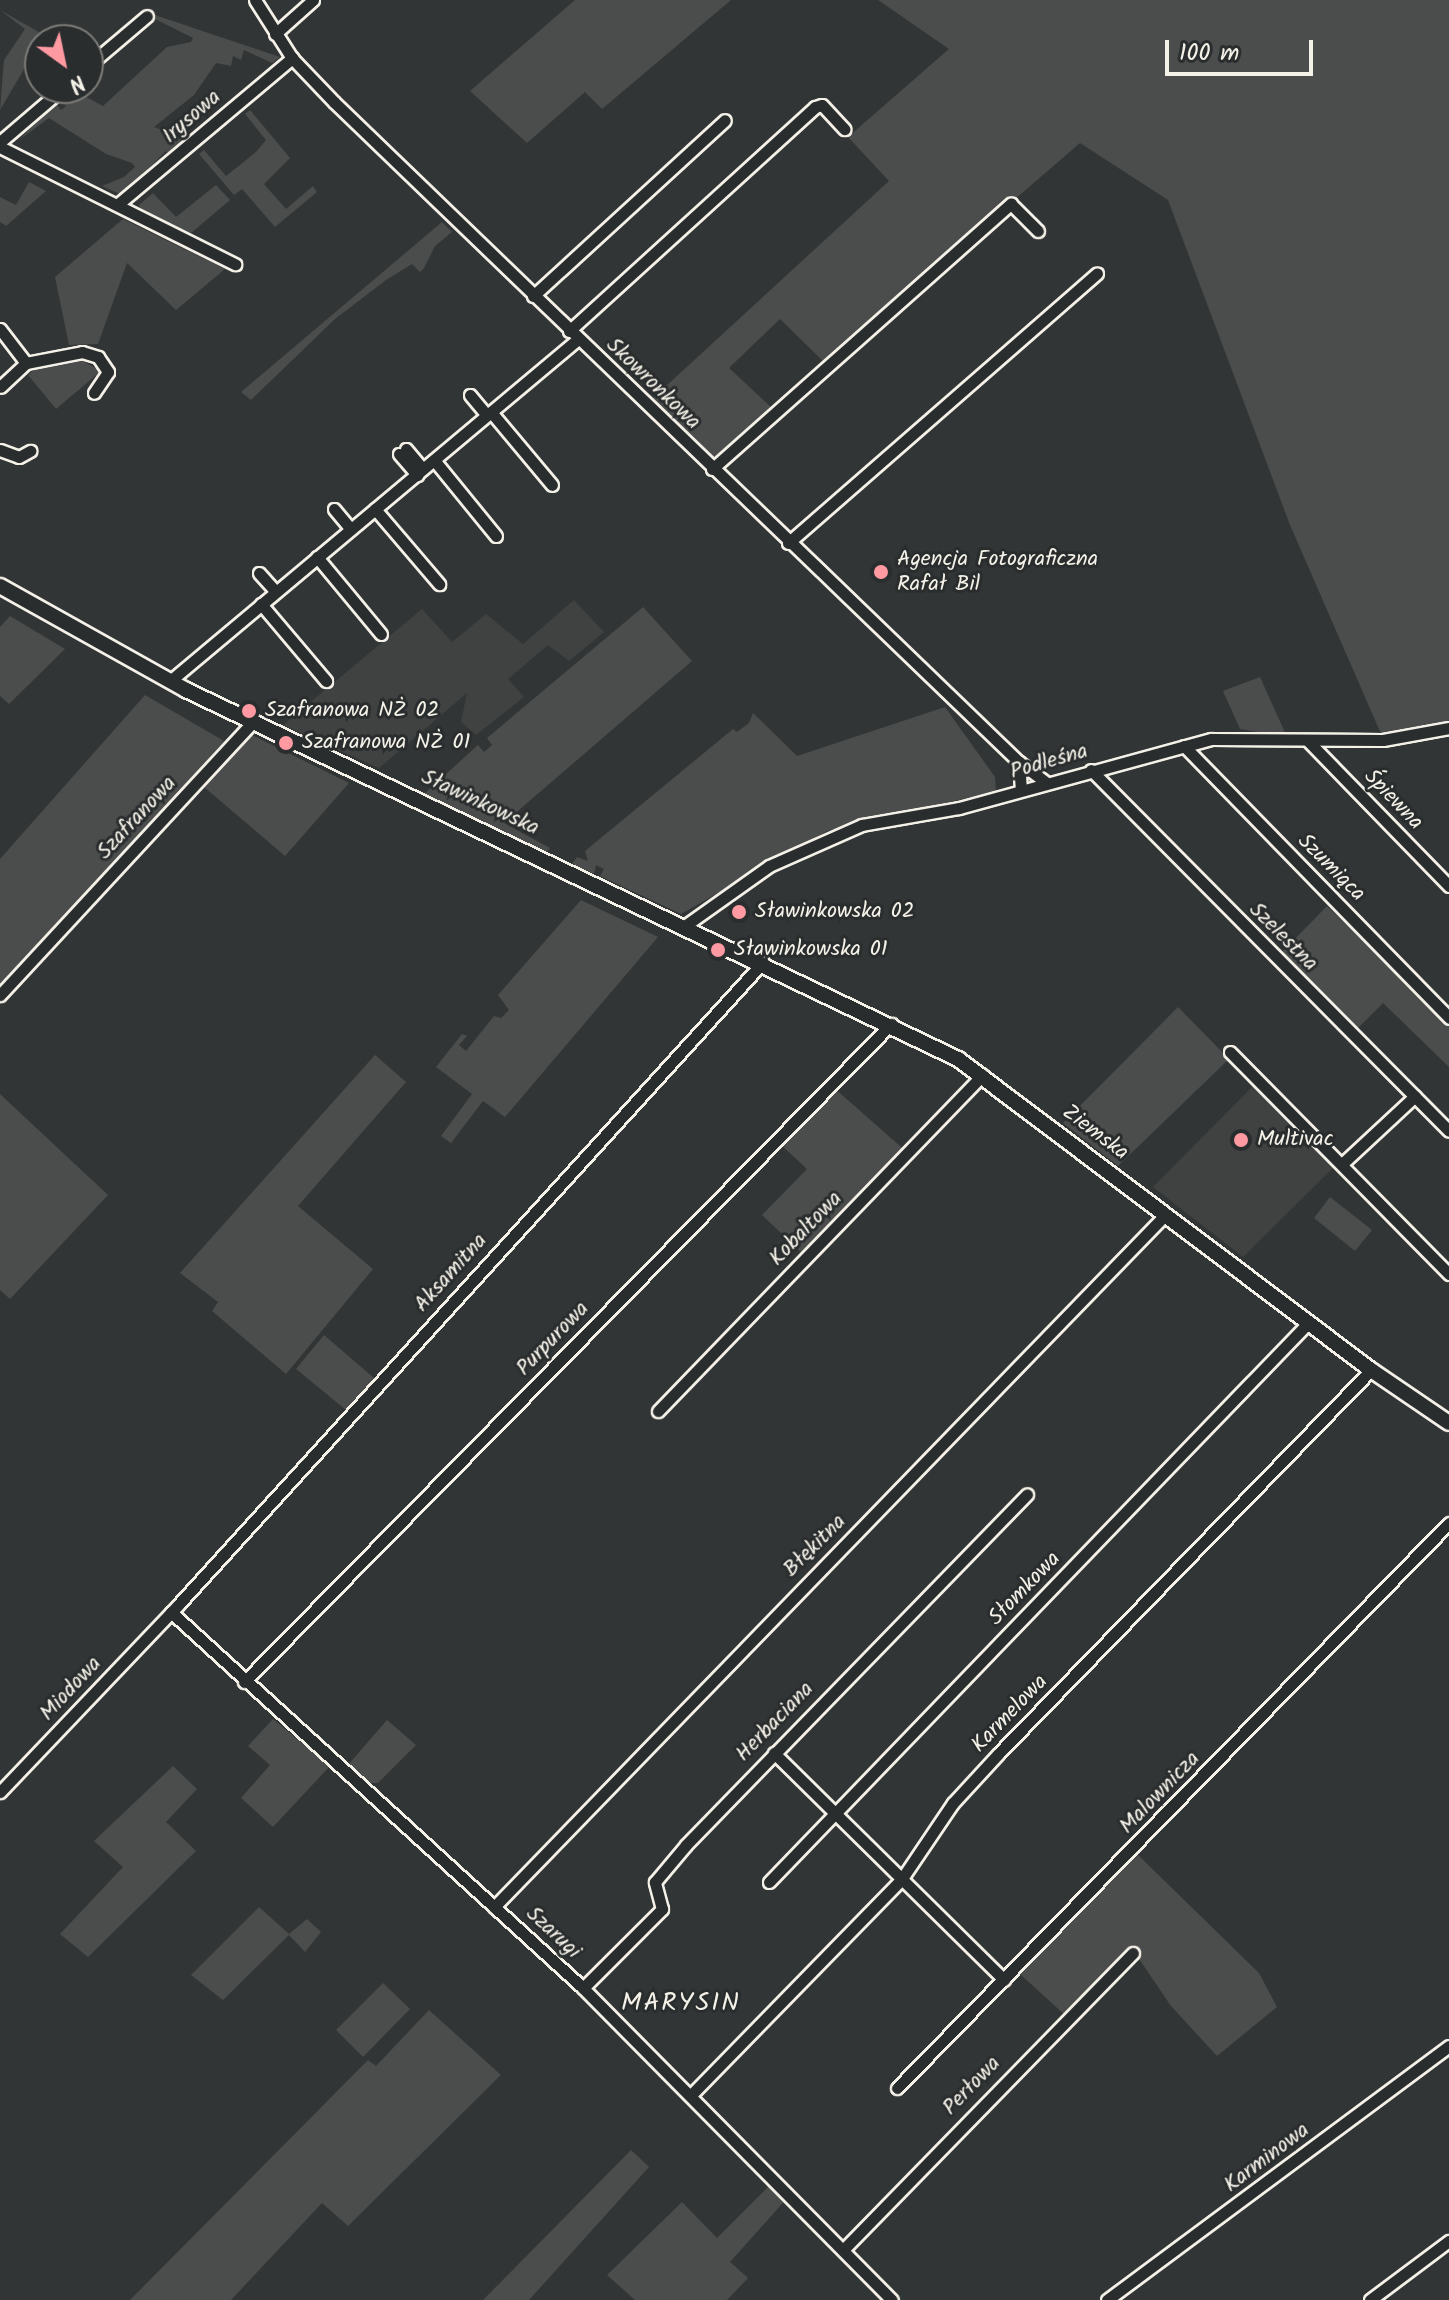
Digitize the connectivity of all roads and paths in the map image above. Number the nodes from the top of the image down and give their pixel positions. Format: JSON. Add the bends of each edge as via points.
{"nodes":[{"id":1,"x":255,"y":0,"type":"edge"},
{"id":2,"x":313,"y":0,"type":"edge"},
{"id":3,"x":147,"y":16,"type":"dead end"},
{"id":4,"x":275,"y":34,"type":"junction"},
{"id":5,"x":104,"y":52,"type":"edge"},
{"id":6,"x":292,"y":58,"type":"junction"},
{"id":7,"x":45,"y":104,"type":"edge"},
{"id":8,"x":725,"y":120,"type":"dead end"},
{"id":9,"x":844,"y":129,"type":"dead end"},
{"id":10,"x":0,"y":144,"type":"edge"},
{"id":11,"x":117,"y":205,"type":"junction"},
{"id":12,"x":1038,"y":231,"type":"dead end"},
{"id":13,"x":235,"y":264,"type":"dead end"},
{"id":14,"x":1097,"y":273,"type":"dead end"},
{"id":15,"x":533,"y":296,"type":"junction"},
{"id":16,"x":0,"y":329,"type":"edge"},
{"id":17,"x":574,"y":335,"type":"junction"},
{"id":18,"x":26,"y":363,"type":"junction"},
{"id":19,"x":0,"y":387,"type":"edge"},
{"id":20,"x":94,"y":393,"type":"dead end"},
{"id":21,"x":470,"y":395,"type":"dead end"},
{"id":22,"x":489,"y":414,"type":"junction"},
{"id":23,"x":0,"y":450,"type":"edge"},
{"id":24,"x":30,"y":451,"type":"dead end"},
{"id":25,"x":402,"y":452,"type":"dead end"},
{"id":26,"x":434,"y":460,"type":"junction"},
{"id":27,"x":712,"y":469,"type":"junction"},
{"id":28,"x":420,"y":472,"type":"junction"},
{"id":29,"x":552,"y":485,"type":"dead end"},
{"id":30,"x":375,"y":509,"type":"junction"},
{"id":31,"x":332,"y":512,"type":"dead end"},
{"id":32,"x":349,"y":531,"type":"junction"},
{"id":33,"x":496,"y":536,"type":"dead end"},
{"id":34,"x":788,"y":543,"type":"junction"},
{"id":35,"x":317,"y":557,"type":"junction"},
{"id":36,"x":262,"y":570,"type":"dead end"},
{"id":37,"x":439,"y":584,"type":"dead end"},
{"id":38,"x":0,"y":586,"type":"edge"},
{"id":39,"x":278,"y":590,"type":"junction"},
{"id":40,"x":261,"y":604,"type":"junction"},
{"id":41,"x":381,"y":634,"type":"dead end"},
{"id":42,"x":170,"y":681,"type":"junction"},
{"id":43,"x":326,"y":681,"type":"dead end"},
{"id":44,"x":253,"y":722,"type":"junction"},
{"id":45,"x":1449,"y":728,"type":"edge"},
{"id":46,"x":1309,"y":742,"type":"junction"},
{"id":47,"x":1184,"y":746,"type":"junction"},
{"id":48,"x":1019,"y":762,"type":"junction"},
{"id":49,"x":1091,"y":770,"type":"junction"},
{"id":50,"x":1047,"y":783,"type":"junction"},
{"id":51,"x":1021,"y":790,"type":"junction"},
{"id":52,"x":1449,"y":886,"type":"edge"},
{"id":53,"x":686,"y":925,"type":"junction"},
{"id":54,"x":763,"y":962,"type":"junction"},
{"id":55,"x":0,"y":995,"type":"edge"},
{"id":56,"x":1449,"y":1018,"type":"edge"},
{"id":57,"x":891,"y":1024,"type":"junction"},
{"id":58,"x":1230,"y":1052,"type":"dead end"},
{"id":59,"x":983,"y":1075,"type":"junction"},
{"id":60,"x":1415,"y":1096,"type":"junction"},
{"id":61,"x":1449,"y":1131,"type":"edge"},
{"id":62,"x":1343,"y":1163,"type":"junction"},
{"id":63,"x":1166,"y":1214,"type":"junction"},
{"id":64,"x":1449,"y":1274,"type":"edge"},
{"id":65,"x":1308,"y":1323,"type":"junction"},
{"id":66,"x":1371,"y":1370,"type":"junction"},
{"id":67,"x":658,"y":1411,"type":"dead end"},
{"id":68,"x":1449,"y":1423,"type":"edge"},
{"id":69,"x":1027,"y":1494,"type":"dead end"},
{"id":70,"x":1449,"y":1523,"type":"edge"},
{"id":71,"x":171,"y":1612,"type":"junction"},
{"id":72,"x":244,"y":1682,"type":"junction"},
{"id":73,"x":774,"y":1753,"type":"junction"},
{"id":74,"x":0,"y":1792,"type":"edge"},
{"id":75,"x":836,"y":1814,"type":"junction"},
{"id":76,"x":901,"y":1880,"type":"junction"},
{"id":77,"x":769,"y":1882,"type":"dead end"},
{"id":78,"x":494,"y":1907,"type":"junction"},
{"id":79,"x":1133,"y":1953,"type":"dead end"},
{"id":80,"x":1004,"y":1980,"type":"junction"},
{"id":81,"x":583,"y":1988,"type":"junction"},
{"id":82,"x":1449,"y":2046,"type":"edge"},
{"id":83,"x":897,"y":2088,"type":"dead end"},
{"id":84,"x":691,"y":2095,"type":"junction"},
{"id":85,"x":1449,"y":2241,"type":"edge"},
{"id":86,"x":843,"y":2250,"type":"junction"},
{"id":87,"x":892,"y":2300,"type":"edge"},
{"id":88,"x":1107,"y":2300,"type":"edge"},
{"id":89,"x":1370,"y":2300,"type":"edge"}],
"edges":[{"from":1,"to":4,"type":"street","name":"Skowronkowa"},
{"from":2,"to":4,"type":"street"},
{"from":3,"to":5,"type":"street"},
{"from":4,"to":6,"type":"street","name":"Skowronkowa"},
{"from":6,"to":11,"type":"street","name":"Irysowa"},
{"from":6,"to":15,"type":"street","name":"Skowronkowa"},
{"from":7,"to":10,"type":"street"},
{"from":8,"to":15,"type":"street"},
{"from":9,"to":17,"type":"street","via":[[822,105],[815,107]]},
{"from":10,"to":11,"type":"street"},
{"from":11,"to":13,"type":"street"},
{"from":12,"to":27,"type":"street","via":[[1011,204]]},
{"from":14,"to":34,"type":"street"},
{"from":15,"to":17,"type":"street","name":"Skowronkowa"},
{"from":16,"to":18,"type":"street"},
{"from":17,"to":22,"type":"street"},
{"from":17,"to":27,"type":"street","name":"Skowronkowa"},
{"from":18,"to":19,"type":"street"},
{"from":18,"to":20,"type":"street","via":[[82,352],[98,357],[108,372]]},
{"from":21,"to":22,"type":"street"},
{"from":22,"to":26,"type":"street"},
{"from":22,"to":29,"type":"street"},
{"from":23,"to":24,"type":"street","via":[[19,457]]},
{"from":25,"to":28,"type":"street"},
{"from":26,"to":28,"type":"street"},
{"from":26,"to":33,"type":"street"},
{"from":27,"to":34,"type":"street","name":"Skowronkowa"},
{"from":28,"to":30,"type":"street"},
{"from":30,"to":32,"type":"street"},
{"from":30,"to":37,"type":"street"},
{"from":31,"to":32,"type":"street"},
{"from":32,"to":35,"type":"street"},
{"from":34,"to":48,"type":"street","name":"Skowronkowa"},
{"from":35,"to":39,"type":"street"},
{"from":35,"to":41,"type":"street"},
{"from":36,"to":39,"type":"street"},
{"from":38,"to":42,"type":"street","name":"Sławinkowska"},
{"from":39,"to":40,"type":"street"},
{"from":40,"to":42,"type":"street"},
{"from":40,"to":43,"type":"street"},
{"from":42,"to":44,"type":"street","name":"Sławinkowska"},
{"from":44,"to":53,"type":"street","name":"Sławinkowska"},
{"from":44,"to":55,"type":"street","name":"Szafranowa"},
{"from":45,"to":46,"type":"street","name":"Podleśna","via":[[1404,739]]},
{"from":46,"to":47,"type":"street","name":"Podleśna","via":[[1235,737]]},
{"from":46,"to":52,"type":"street","name":"Śpiewna"},
{"from":47,"to":49,"type":"street","name":"Podleśna"},
{"from":47,"to":56,"type":"street","name":"Szumiąca"},
{"from":48,"to":50,"type":"street","name":"Skowronkowa"},
{"from":48,"to":51,"type":"street"},
{"from":49,"to":50,"type":"street","name":"Podleśna"},
{"from":49,"to":60,"type":"street","name":"Szelestna"},
{"from":50,"to":51,"type":"street","name":"Podleśna"},
{"from":51,"to":53,"type":"street","name":"Podleśna","via":[[832,835],[740,882]]},
{"from":53,"to":54,"type":"street","name":"Ziemska"},
{"from":54,"to":57,"type":"street","name":"Ziemska"},
{"from":54,"to":71,"type":"street","name":"Aksamitna"},
{"from":57,"to":59,"type":"street","name":"Ziemska"},
{"from":57,"to":72,"type":"street","name":"Purpurowa"},
{"from":58,"to":62,"type":"street"},
{"from":59,"to":63,"type":"street","name":"Ziemska"},
{"from":59,"to":67,"type":"street","name":"Kobaltowa"},
{"from":60,"to":61,"type":"street","name":"Szelestna"},
{"from":60,"to":62,"type":"street"},
{"from":62,"to":64,"type":"street"},
{"from":63,"to":65,"type":"street","name":"Ziemska"},
{"from":63,"to":78,"type":"street","name":"Błękitna"},
{"from":65,"to":66,"type":"street","name":"Ziemska"},
{"from":65,"to":75,"type":"street","name":"Słomkowa"},
{"from":66,"to":68,"type":"street","name":"Ziemska"},
{"from":66,"to":76,"type":"street","name":"Karmelowa","via":[[962,1793]]},
{"from":69,"to":73,"type":"street","name":"Herbaciana"},
{"from":70,"to":80,"type":"street","name":"Malownicza"},
{"from":71,"to":72,"type":"street","name":"Szarugi"},
{"from":71,"to":74,"type":"street","name":"Miodowa"},
{"from":72,"to":78,"type":"street","name":"Szarugi"},
{"from":73,"to":75,"type":"street"},
{"from":73,"to":81,"type":"street","name":"Herbaciana","via":[[655,1882],[662,1909]]},
{"from":75,"to":76,"type":"street"},
{"from":75,"to":77,"type":"street","name":"Słomkowa"},
{"from":76,"to":80,"type":"street"},
{"from":76,"to":84,"type":"street","name":"Karmelowa"},
{"from":78,"to":81,"type":"street","name":"Szarugi"},
{"from":79,"to":86,"type":"street","name":"Perłowa"},
{"from":80,"to":83,"type":"street","name":"Malownicza"},
{"from":81,"to":84,"type":"street","name":"Szarugi"},
{"from":82,"to":88,"type":"street","name":"Karminowa"},
{"from":84,"to":86,"type":"street","name":"Szarugi"},
{"from":85,"to":89,"type":"street"},
{"from":86,"to":87,"type":"street","name":"Szarugi"}]}
